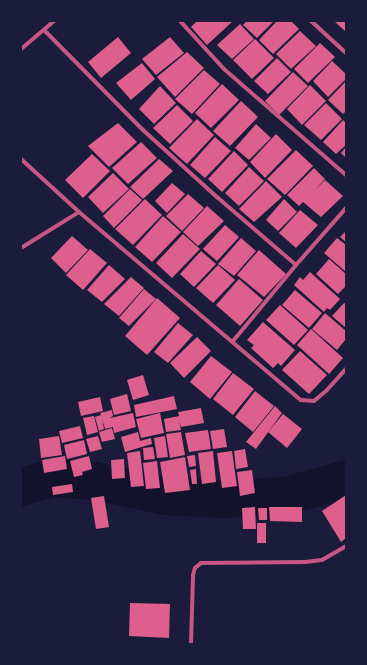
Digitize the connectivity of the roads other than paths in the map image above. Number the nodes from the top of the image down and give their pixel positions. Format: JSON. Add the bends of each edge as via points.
{"nodes":[{"id":1,"x":54,"y":21,"type":"edge"},
{"id":2,"x":180,"y":21,"type":"edge"},
{"id":3,"x":311,"y":21,"type":"edge"},
{"id":4,"x":44,"y":30,"type":"junction"},
{"id":5,"x":21,"y":48,"type":"edge"},
{"id":6,"x":346,"y":53,"type":"edge"},
{"id":7,"x":21,"y":159,"type":"edge"},
{"id":8,"x":346,"y":175,"type":"edge"},
{"id":9,"x":346,"y":208,"type":"edge"},
{"id":10,"x":79,"y":212,"type":"junction"},
{"id":11,"x":21,"y":248,"type":"edge"},
{"id":12,"x":296,"y":265,"type":"junction"},
{"id":13,"x":233,"y":341,"type":"junction"},
{"id":14,"x":346,"y":369,"type":"edge"},
{"id":15,"x":346,"y":546,"type":"edge"},
{"id":16,"x":191,"y":644,"type":"edge"}],
"edges":[{"from":1,"to":4,"type":"street"},
{"from":2,"to":8,"type":"street","via":[[224,68]]},
{"from":3,"to":6,"type":"street"},
{"from":4,"to":5,"type":"street"},
{"from":4,"to":12,"type":"street","via":[[144,130]]},
{"from":7,"to":10,"type":"street"},
{"from":9,"to":12,"type":"street"},
{"from":10,"to":11,"type":"street"},
{"from":10,"to":13,"type":"street"},
{"from":12,"to":13,"type":"street"},
{"from":13,"to":14,"type":"street","via":[[301,400],[314,401]]},
{"from":15,"to":16,"type":"street","via":[[322,560],[202,563],[195,568],[193,575]]}]}
